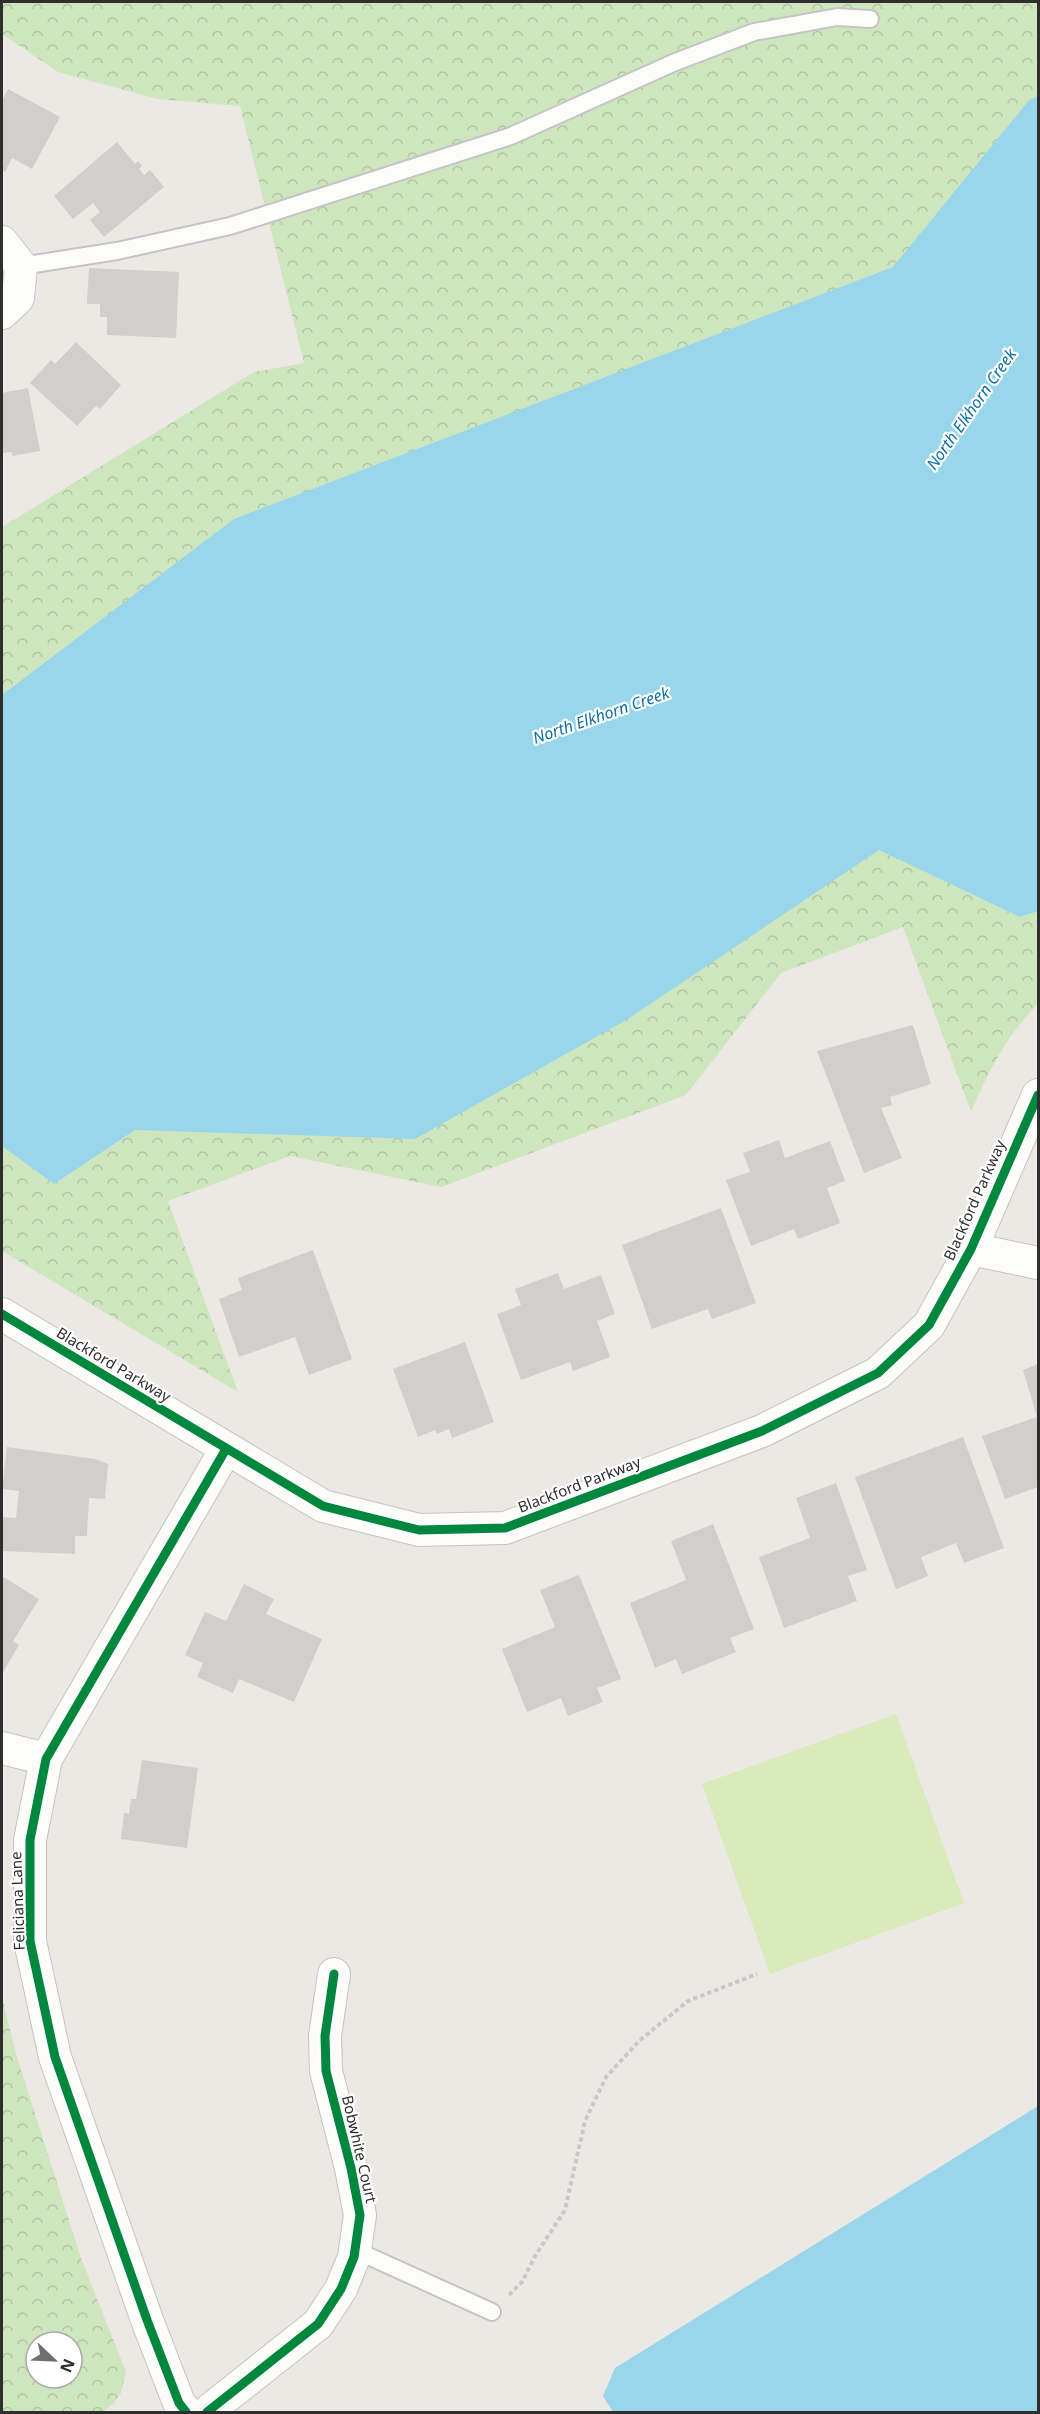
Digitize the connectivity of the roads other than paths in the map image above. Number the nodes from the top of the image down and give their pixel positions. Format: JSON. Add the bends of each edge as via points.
{"nodes":[{"id":1,"x":870,"y":19,"type":"dead end"},
{"id":2,"x":2,"y":242,"type":"edge"},
{"id":3,"x":21,"y":266,"type":"junction"},
{"id":4,"x":2,"y":312,"type":"edge"},
{"id":5,"x":1038,"y":1095,"type":"edge"},
{"id":6,"x":971,"y":1249,"type":"junction"},
{"id":7,"x":1038,"y":1263,"type":"edge"},
{"id":8,"x":2,"y":1314,"type":"edge"},
{"id":9,"x":226,"y":1449,"type":"junction"},
{"id":10,"x":2,"y":1748,"type":"edge"},
{"id":11,"x":46,"y":1759,"type":"junction"},
{"id":12,"x":334,"y":1974,"type":"dead end"},
{"id":13,"x":355,"y":2250,"type":"junction"},
{"id":14,"x":492,"y":2312,"type":"road end"},
{"id":15,"x":184,"y":2410,"type":"edge"}],
"edges":[{"from":1,"to":3,"type":"lane","via":[[837,17],[754,32],[673,63],[511,136],[230,226],[117,251]]},
{"from":2,"to":3,"type":"street"},
{"from":3,"to":4,"type":"street","via":[[18,298]]},
{"from":5,"to":6,"type":"street","name":"Blackford Parkway"},
{"from":6,"to":7,"type":"street"},
{"from":6,"to":9,"type":"street","name":"Blackford Parkway","via":[[929,1325],[878,1373],[762,1431],[505,1528],[419,1530],[323,1506]]},
{"from":8,"to":9,"type":"street","name":"Blackford Parkway"},
{"from":9,"to":11,"type":"street","name":"Feliciana Lane"},
{"from":10,"to":11,"type":"street"},
{"from":11,"to":15,"type":"street","name":"Feliciana Lane","via":[[30,1840],[30,1941],[54,2057],[147,2320]]},
{"from":12,"to":13,"type":"street","name":"Bobwhite Court","via":[[326,2071],[360,2215]]},
{"from":13,"to":14,"type":"lane"},
{"from":13,"to":15,"type":"street","name":"Bobwhite Court","via":[[341,2289],[318,2324]]}]}
